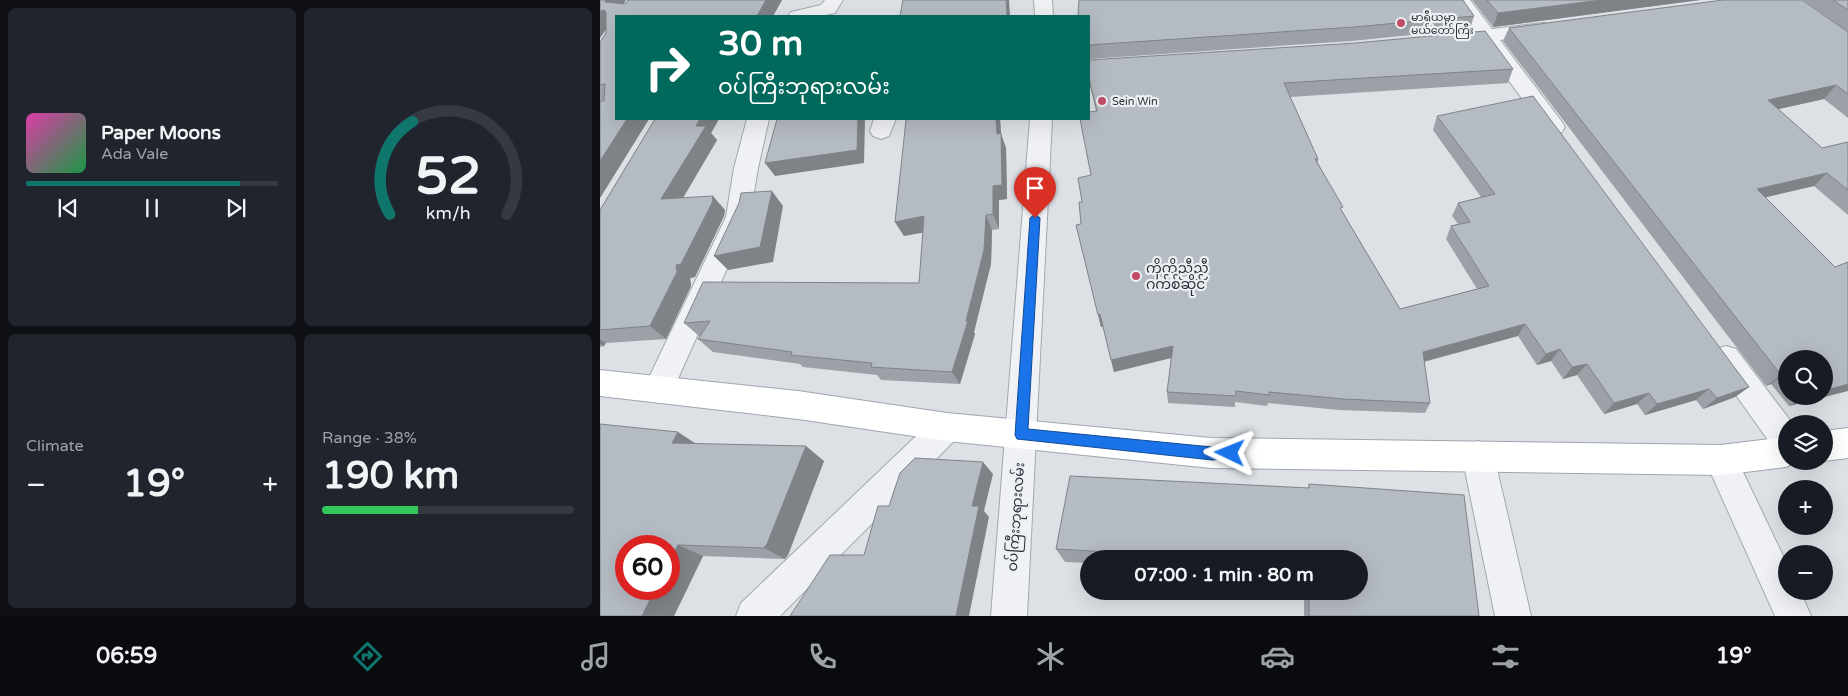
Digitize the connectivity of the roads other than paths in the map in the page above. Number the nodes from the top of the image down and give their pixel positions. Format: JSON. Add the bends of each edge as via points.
{"nodes":[{"id":1,"x":834,"y":0,"type":"edge"},
{"id":2,"x":1044,"y":0,"type":"edge"},
{"id":3,"x":1460,"y":0,"type":"edge"},
{"id":4,"x":802,"y":15,"type":"edge"},
{"id":5,"x":1044,"y":15,"type":"edge"},
{"id":6,"x":1564,"y":26,"type":"edge"},
{"id":7,"x":1487,"y":36,"type":"junction"},
{"id":8,"x":1429,"y":42,"type":"edge"},
{"id":9,"x":758,"y":120,"type":"edge"},
{"id":10,"x":1041,"y":120,"type":"edge"},
{"id":11,"x":1569,"y":147,"type":"edge"},
{"id":12,"x":1710,"y":337,"type":"edge"},
{"id":13,"x":600,"y":383,"type":"edge"},
{"id":14,"x":658,"y":390,"type":"junction"},
{"id":15,"x":947,"y":427,"type":"junction"},
{"id":16,"x":1778,"y":429,"type":"edge"},
{"id":17,"x":1022,"y":435,"type":"junction"},
{"id":18,"x":1848,"y":443,"type":"edge"},
{"id":19,"x":1833,"y":445,"type":"edge"},
{"id":20,"x":1778,"y":453,"type":"edge"},
{"id":21,"x":1478,"y":456,"type":"junction"},
{"id":22,"x":1721,"y":460,"type":"junction"},
{"id":23,"x":754,"y":616,"type":"edge"},
{"id":24,"x":1009,"y":616,"type":"edge"},
{"id":25,"x":1513,"y":616,"type":"edge"},
{"id":26,"x":1794,"y":616,"type":"edge"}],
"edges":[{"from":1,"to":4,"type":"street","via":[[828,9]]},
{"from":2,"to":5,"type":"street"},
{"from":3,"to":7,"type":"street"},
{"from":6,"to":7,"type":"street"},
{"from":7,"to":8,"type":"street"},
{"from":7,"to":11,"type":"street"},
{"from":9,"to":14,"type":"street","via":[[738,217]]},
{"from":10,"to":17,"type":"street","name":"ဝပ်ကြီးဘုရားလမ်း"},
{"from":12,"to":16,"type":"street"},
{"from":13,"to":14,"type":"main road"},
{"from":14,"to":15,"type":"main road","via":[[798,405]]},
{"from":15,"to":17,"type":"main road"},
{"from":15,"to":23,"type":"street"},
{"from":17,"to":21,"type":"main road","via":[[1212,453]]},
{"from":17,"to":24,"type":"street","name":"ဝပ်ကြီးဘုရားလမ်း"},
{"from":18,"to":19,"type":"main road"},
{"from":20,"to":22,"type":"main road"},
{"from":21,"to":22,"type":"main road"},
{"from":21,"to":25,"type":"street"},
{"from":22,"to":26,"type":"street"}]}
